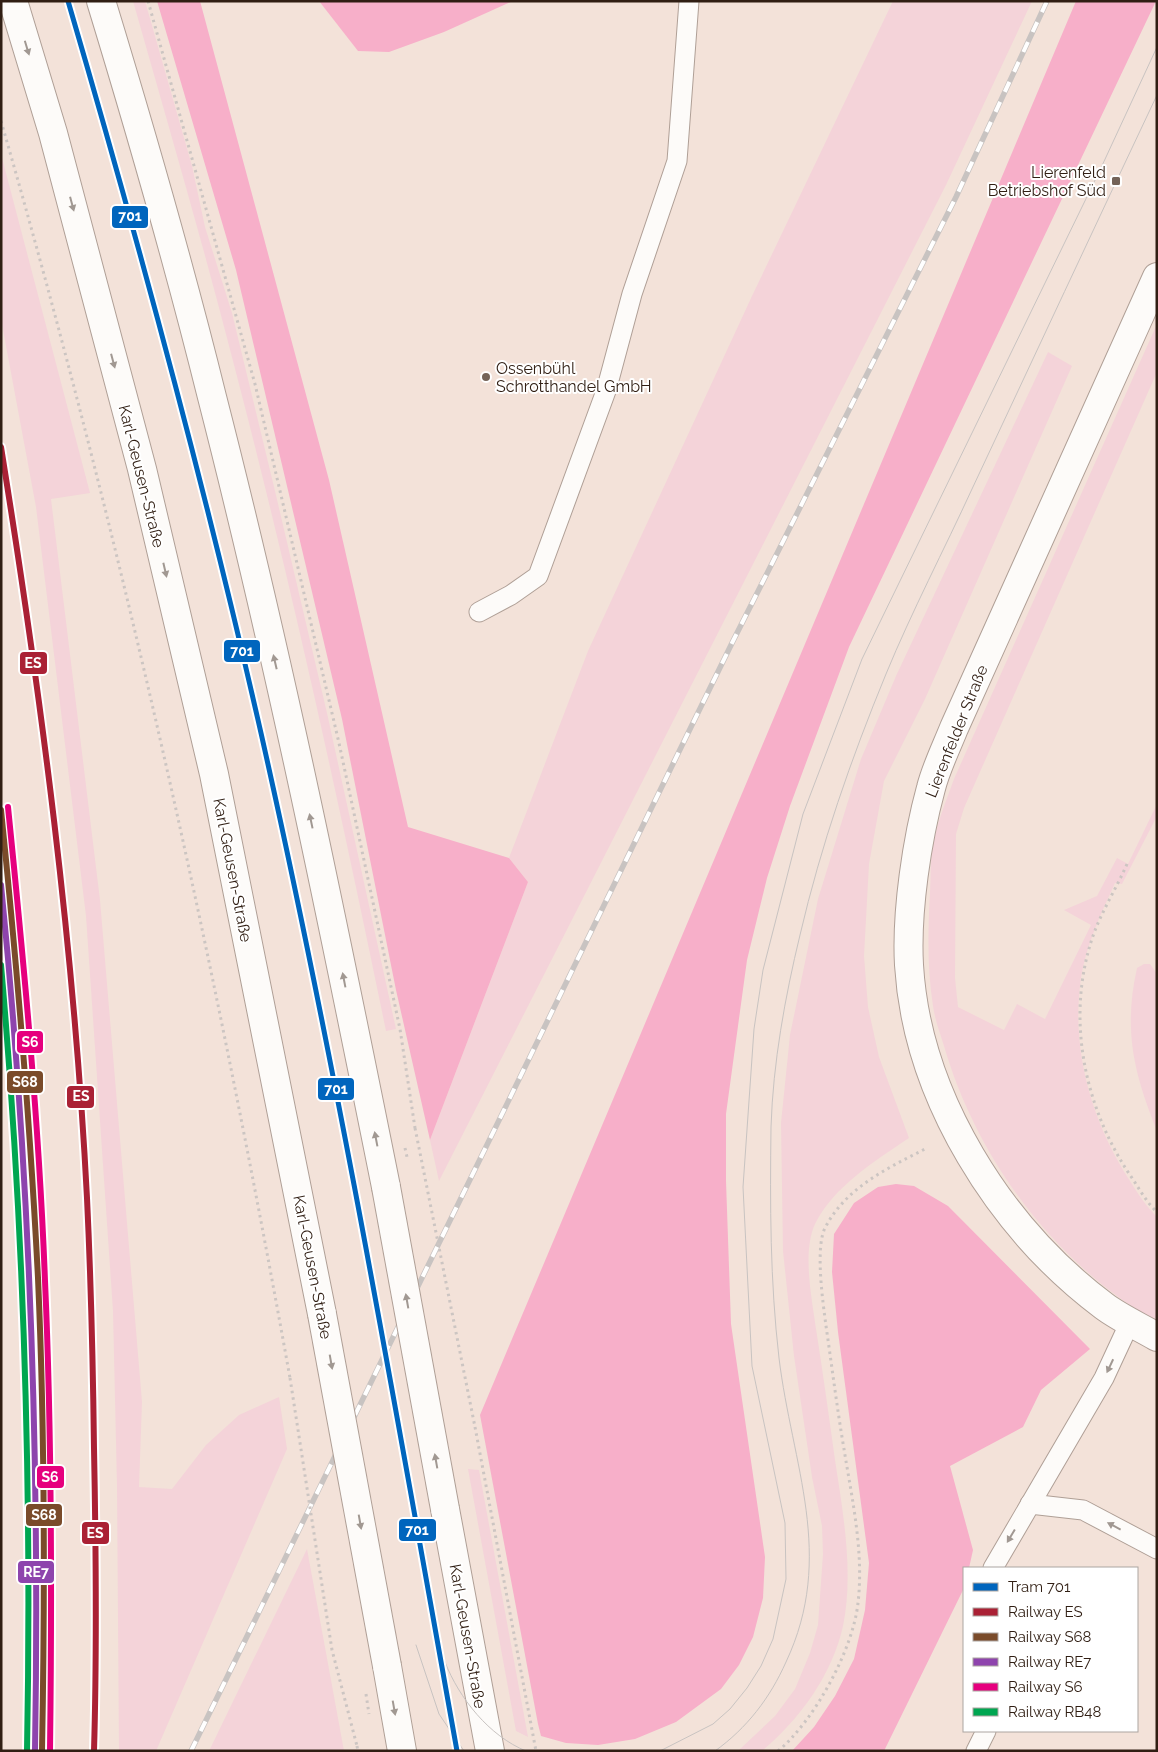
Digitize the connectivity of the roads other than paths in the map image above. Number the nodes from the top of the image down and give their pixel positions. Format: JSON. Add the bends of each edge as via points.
{"nodes":[{"id":1,"x":13,"y":1,"type":"edge"},
{"id":2,"x":101,"y":1,"type":"edge"},
{"id":3,"x":689,"y":1,"type":"edge"},
{"id":4,"x":1157,"y":277,"type":"edge"},
{"id":5,"x":479,"y":612,"type":"dead end"},
{"id":6,"x":1130,"y":1322,"type":"junction"},
{"id":7,"x":1157,"y":1337,"type":"edge"},
{"id":8,"x":1030,"y":1504,"type":"junction"},
{"id":9,"x":1157,"y":1549,"type":"edge"},
{"id":10,"x":995,"y":1567,"type":"edge"},
{"id":11,"x":986,"y":1732,"type":"edge"},
{"id":12,"x":402,"y":1751,"type":"edge"},
{"id":13,"x":490,"y":1751,"type":"edge"},
{"id":14,"x":976,"y":1751,"type":"edge"}],
"edges":[{"from":1,"to":12,"type":"main road","name":"Karl-Geusen-Straße","one_way":true,"bridge":true,"via":[[53,133],[137,450],[214,774],[322,1314]]},
{"from":13,"to":2,"type":"main road","name":"Karl-Geusen-Straße","one_way":true,"bridge":true,"via":[[386,1187],[294,746],[212,397]]},
{"from":3,"to":5,"type":"lane","via":[[677,161],[632,294],[606,392],[538,576],[511,596]]},
{"from":4,"to":6,"type":"main road","name":"Lierenfelder Straße","via":[[954,728],[931,786],[919,840],[909,923],[909,964],[920,1036],[956,1132],[1012,1215],[1042,1251],[1106,1308]]},
{"from":6,"to":7,"type":"main road","name":"Lierenfelder Straße"},
{"from":6,"to":8,"type":"lane","one_way":true,"via":[[1104,1378]]},
{"from":9,"to":8,"type":"lane","one_way":true,"via":[[1083,1510]]},
{"from":8,"to":10,"type":"lane","one_way":true},
{"from":11,"to":14,"type":"lane"}]}
